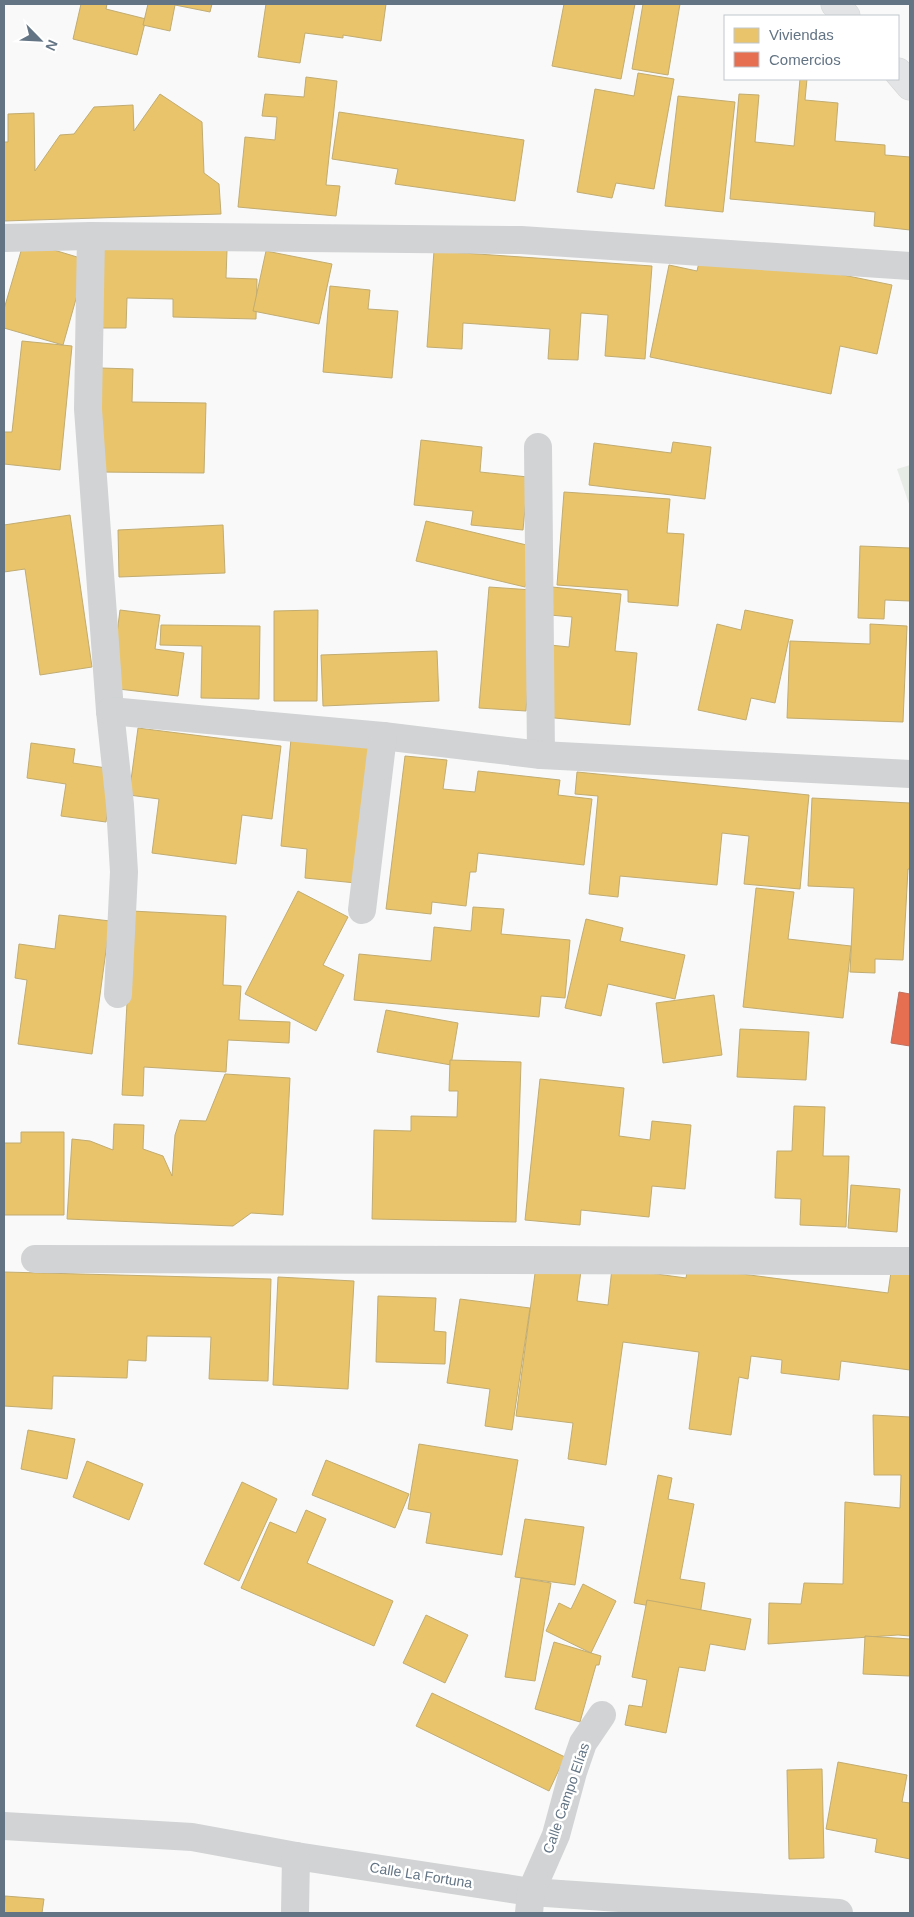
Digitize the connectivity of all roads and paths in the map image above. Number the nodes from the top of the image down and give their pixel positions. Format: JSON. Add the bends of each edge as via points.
{"nodes":[{"id":1,"x":835,"y":4,"type":"edge"},
{"id":2,"x":845,"y":15,"type":"edge"},
{"id":3,"x":899,"y":73,"type":"edge"},
{"id":4,"x":910,"y":86,"type":"edge"},
{"id":5,"x":91,"y":236,"type":"junction"},
{"id":6,"x":4,"y":238,"type":"edge"},
{"id":7,"x":910,"y":266,"type":"edge"},
{"id":8,"x":538,"y":447,"type":"dead end"},
{"id":9,"x":110,"y":711,"type":"junction"},
{"id":10,"x":383,"y":736,"type":"junction"},
{"id":11,"x":541,"y":755,"type":"junction"},
{"id":12,"x":910,"y":774,"type":"edge"},
{"id":13,"x":362,"y":910,"type":"dead end"},
{"id":14,"x":118,"y":994,"type":"dead end"},
{"id":15,"x":35,"y":1259,"type":"dead end"},
{"id":16,"x":910,"y":1261,"type":"edge"},
{"id":17,"x":602,"y":1715,"type":"dead end"},
{"id":18,"x":4,"y":1826,"type":"edge"},
{"id":19,"x":296,"y":1856,"type":"junction"},
{"id":20,"x":530,"y":1903,"type":"edge"},
{"id":21,"x":295,"y":1913,"type":"edge"},
{"id":22,"x":839,"y":1913,"type":"edge"}],
"edges":[{"from":1,"to":2,"type":"main road"},
{"from":3,"to":4,"type":"main road"},
{"from":5,"to":6,"type":"street"},
{"from":5,"to":7,"type":"street","via":[[521,240]]},
{"from":5,"to":9,"type":"street","via":[[88,409]]},
{"from":8,"to":11,"type":"street"},
{"from":9,"to":10,"type":"street"},
{"from":9,"to":14,"type":"street","via":[[124,872]]},
{"from":10,"to":11,"type":"street"},
{"from":10,"to":13,"type":"street"},
{"from":11,"to":12,"type":"street"},
{"from":15,"to":16,"type":"street"},
{"from":17,"to":20,"type":"street","name":"Calle Campo Elías","via":[[583,1742],[556,1835]]},
{"from":18,"to":19,"type":"street","name":"Calle La Fortuna","via":[[192,1837]]},
{"from":19,"to":20,"type":"street","name":"Calle La Fortuna"},
{"from":19,"to":21,"type":"street"},
{"from":20,"to":22,"type":"street","name":"Calle La Fortuna"}]}
